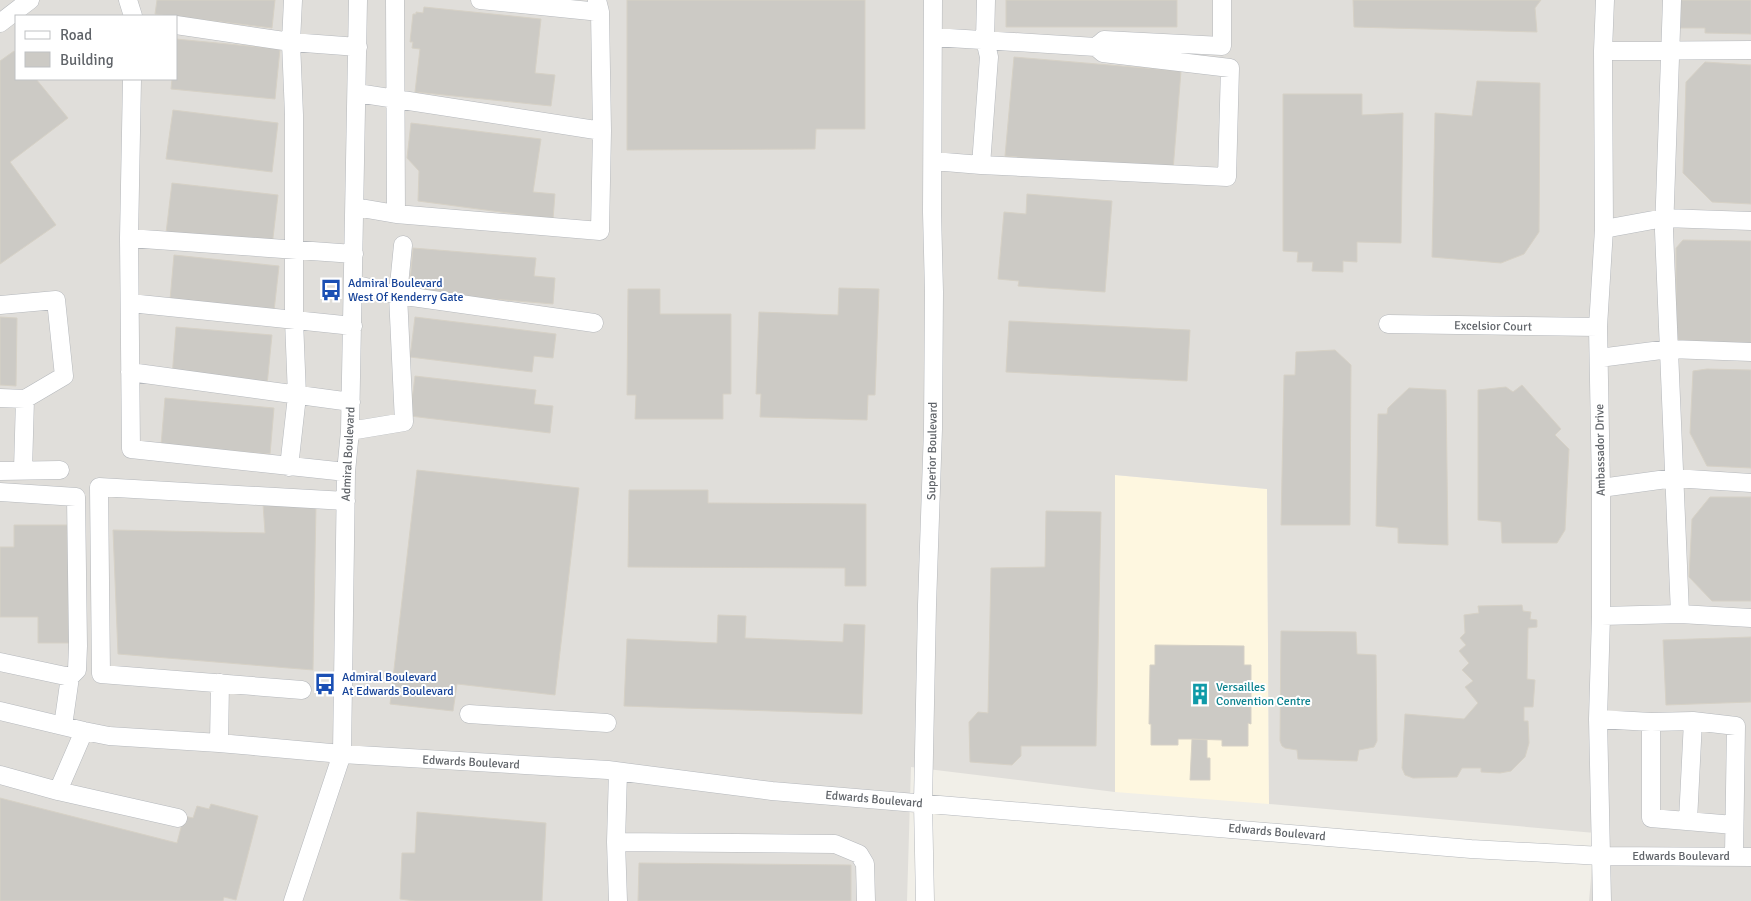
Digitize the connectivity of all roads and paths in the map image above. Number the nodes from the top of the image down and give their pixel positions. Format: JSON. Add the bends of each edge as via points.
{"nodes":[{"id":1,"x":30,"y":0,"type":"edge"},
{"id":2,"x":128,"y":0,"type":"edge"},
{"id":3,"x":293,"y":0,"type":"edge"},
{"id":4,"x":358,"y":0,"type":"edge"},
{"id":5,"x":395,"y":0,"type":"edge"},
{"id":6,"x":480,"y":0,"type":"edge"},
{"id":7,"x":933,"y":0,"type":"edge"},
{"id":8,"x":986,"y":0,"type":"edge"},
{"id":9,"x":1222,"y":0,"type":"edge"},
{"id":10,"x":1606,"y":0,"type":"edge"},
{"id":11,"x":1672,"y":0,"type":"edge"},
{"id":12,"x":598,"y":6,"type":"edge"},
{"id":13,"x":133,"y":15,"type":"edge"},
{"id":14,"x":0,"y":23,"type":"edge"},
{"id":15,"x":178,"y":25,"type":"edge"},
{"id":16,"x":933,"y":38,"type":"junction"},
{"id":17,"x":985,"y":40,"type":"junction"},
{"id":18,"x":291,"y":42,"type":"junction"},
{"id":19,"x":358,"y":47,"type":"junction"},
{"id":20,"x":1096,"y":47,"type":"junction"},
{"id":21,"x":1751,"y":50,"type":"edge"},
{"id":22,"x":1603,"y":51,"type":"junction"},
{"id":23,"x":1670,"y":51,"type":"junction"},
{"id":24,"x":132,"y":80,"type":"edge"},
{"id":25,"x":357,"y":93,"type":"junction"},
{"id":26,"x":396,"y":99,"type":"junction"},
{"id":27,"x":602,"y":131,"type":"junction"},
{"id":28,"x":933,"y":161,"type":"junction"},
{"id":29,"x":981,"y":165,"type":"junction"},
{"id":30,"x":355,"y":207,"type":"junction"},
{"id":31,"x":396,"y":214,"type":"junction"},
{"id":32,"x":1664,"y":218,"type":"junction"},
{"id":33,"x":1751,"y":221,"type":"edge"},
{"id":34,"x":1604,"y":229,"type":"junction"},
{"id":35,"x":129,"y":238,"type":"junction"},
{"id":36,"x":403,"y":245,"type":"dead end"},
{"id":37,"x":294,"y":249,"type":"junction"},
{"id":38,"x":354,"y":254,"type":"junction"},
{"id":39,"x":353,"y":284,"type":"junction"},
{"id":40,"x":398,"y":295,"type":"junction"},
{"id":41,"x":130,"y":303,"type":"junction"},
{"id":42,"x":0,"y":305,"type":"edge"},
{"id":43,"x":294,"y":320,"type":"junction"},
{"id":44,"x":594,"y":323,"type":"dead end"},
{"id":45,"x":1388,"y":324,"type":"dead end"},
{"id":46,"x":353,"y":326,"type":"junction"},
{"id":47,"x":1598,"y":327,"type":"junction"},
{"id":48,"x":1669,"y":349,"type":"junction"},
{"id":49,"x":1751,"y":352,"type":"edge"},
{"id":50,"x":1599,"y":358,"type":"junction"},
{"id":51,"x":130,"y":372,"type":"junction"},
{"id":52,"x":297,"y":396,"type":"junction"},
{"id":53,"x":0,"y":398,"type":"edge"},
{"id":54,"x":25,"y":399,"type":"junction"},
{"id":55,"x":351,"y":402,"type":"junction"},
{"id":56,"x":350,"y":431,"type":"junction"},
{"id":57,"x":289,"y":467,"type":"junction"},
{"id":58,"x":23,"y":470,"type":"junction"},
{"id":59,"x":60,"y":470,"type":"dead end"},
{"id":60,"x":0,"y":471,"type":"edge"},
{"id":61,"x":346,"y":472,"type":"junction"},
{"id":62,"x":1674,"y":478,"type":"junction"},
{"id":63,"x":1751,"y":483,"type":"edge"},
{"id":64,"x":1601,"y":488,"type":"junction"},
{"id":65,"x":0,"y":492,"type":"edge"},
{"id":66,"x":346,"y":502,"type":"junction"},
{"id":67,"x":1680,"y":614,"type":"junction"},
{"id":68,"x":1601,"y":616,"type":"junction"},
{"id":69,"x":1751,"y":618,"type":"edge"},
{"id":70,"x":0,"y":662,"type":"edge"},
{"id":71,"x":70,"y":677,"type":"junction"},
{"id":72,"x":220,"y":683,"type":"junction"},
{"id":73,"x":302,"y":690,"type":"dead end"},
{"id":74,"x":0,"y":711,"type":"edge"},
{"id":75,"x":469,"y":714,"type":"dead end"},
{"id":76,"x":1598,"y":719,"type":"junction"},
{"id":77,"x":1693,"y":721,"type":"junction"},
{"id":78,"x":1651,"y":722,"type":"junction"},
{"id":79,"x":607,"y":723,"type":"dead end"},
{"id":80,"x":62,"y":726,"type":"junction"},
{"id":81,"x":84,"y":731,"type":"junction"},
{"id":82,"x":219,"y":743,"type":"junction"},
{"id":83,"x":342,"y":754,"type":"junction"},
{"id":84,"x":618,"y":772,"type":"junction"},
{"id":85,"x":0,"y":775,"type":"edge"},
{"id":86,"x":58,"y":791,"type":"junction"},
{"id":87,"x":922,"y":803,"type":"junction"},
{"id":88,"x":178,"y":818,"type":"dead end"},
{"id":89,"x":1688,"y":821,"type":"junction"},
{"id":90,"x":1734,"y":824,"type":"junction"},
{"id":91,"x":616,"y":842,"type":"junction"},
{"id":92,"x":1602,"y":856,"type":"junction"},
{"id":93,"x":1742,"y":857,"type":"edge"},
{"id":94,"x":293,"y":901,"type":"edge"},
{"id":95,"x":618,"y":901,"type":"edge"},
{"id":96,"x":866,"y":901,"type":"edge"},
{"id":97,"x":925,"y":901,"type":"edge"},
{"id":98,"x":1602,"y":901,"type":"edge"}],
"edges":[{"from":1,"to":14,"type":"street"},
{"from":2,"to":13,"type":"street"},
{"from":3,"to":18,"type":"street"},
{"from":4,"to":19,"type":"street","name":"Admiral Boulevard"},
{"from":5,"to":26,"type":"street"},
{"from":6,"to":12,"type":"street"},
{"from":7,"to":16,"type":"street","name":"Superior Boulevard"},
{"from":8,"to":17,"type":"street"},
{"from":9,"to":20,"type":"street","via":[[1222,46],[1104,40]]},
{"from":10,"to":22,"type":"street","name":"Ambassador Drive"},
{"from":11,"to":23,"type":"street"},
{"from":12,"to":27,"type":"street"},
{"from":15,"to":18,"type":"street"},
{"from":16,"to":17,"type":"street"},
{"from":16,"to":28,"type":"street","name":"Superior Boulevard"},
{"from":17,"to":20,"type":"street"},
{"from":17,"to":29,"type":"street","via":[[989,57]]},
{"from":18,"to":19,"type":"street"},
{"from":18,"to":37,"type":"street"},
{"from":19,"to":25,"type":"street","name":"Admiral Boulevard"},
{"from":20,"to":29,"type":"street","via":[[1103,53],[1230,68],[1227,177]]},
{"from":21,"to":23,"type":"street"},
{"from":22,"to":23,"type":"street"},
{"from":22,"to":34,"type":"street","name":"Ambassador Drive"},
{"from":23,"to":32,"type":"street"},
{"from":24,"to":35,"type":"street"},
{"from":25,"to":26,"type":"street"},
{"from":25,"to":30,"type":"street","name":"Admiral Boulevard"},
{"from":26,"to":27,"type":"street"},
{"from":26,"to":31,"type":"street"},
{"from":27,"to":31,"type":"street","via":[[600,231]]},
{"from":28,"to":29,"type":"street"},
{"from":28,"to":87,"type":"street","name":"Superior Boulevard","via":[[933,429]]},
{"from":30,"to":31,"type":"street"},
{"from":30,"to":38,"type":"street","name":"Admiral Boulevard"},
{"from":32,"to":33,"type":"street"},
{"from":32,"to":34,"type":"street"},
{"from":32,"to":48,"type":"street"},
{"from":34,"to":47,"type":"street","name":"Ambassador Drive"},
{"from":35,"to":37,"type":"street"},
{"from":35,"to":41,"type":"street"},
{"from":36,"to":40,"type":"street"},
{"from":37,"to":38,"type":"street"},
{"from":37,"to":43,"type":"street"},
{"from":38,"to":39,"type":"street","name":"Admiral Boulevard"},
{"from":39,"to":40,"type":"street"},
{"from":39,"to":46,"type":"street","name":"Admiral Boulevard"},
{"from":40,"to":44,"type":"street"},
{"from":40,"to":56,"type":"street","via":[[404,422]]},
{"from":41,"to":43,"type":"street"},
{"from":41,"to":51,"type":"street"},
{"from":42,"to":54,"type":"street","via":[[56,300],[64,376]]},
{"from":43,"to":46,"type":"street"},
{"from":43,"to":52,"type":"street"},
{"from":45,"to":47,"type":"street","name":"Excelsior Court"},
{"from":46,"to":55,"type":"street","name":"Admiral Boulevard"},
{"from":47,"to":50,"type":"street","name":"Ambassador Drive"},
{"from":48,"to":49,"type":"street"},
{"from":48,"to":50,"type":"street"},
{"from":48,"to":62,"type":"street"},
{"from":50,"to":64,"type":"street","name":"Ambassador Drive"},
{"from":51,"to":52,"type":"street"},
{"from":51,"to":57,"type":"street","via":[[131,449]]},
{"from":52,"to":55,"type":"street"},
{"from":52,"to":57,"type":"street"},
{"from":53,"to":54,"type":"street"},
{"from":54,"to":58,"type":"street"},
{"from":55,"to":56,"type":"street","name":"Admiral Boulevard"},
{"from":56,"to":61,"type":"street","name":"Admiral Boulevard"},
{"from":57,"to":61,"type":"street"},
{"from":58,"to":59,"type":"street"},
{"from":58,"to":60,"type":"street"},
{"from":61,"to":66,"type":"street","name":"Admiral Boulevard"},
{"from":62,"to":63,"type":"street"},
{"from":62,"to":64,"type":"street"},
{"from":62,"to":67,"type":"street"},
{"from":64,"to":68,"type":"street","name":"Ambassador Drive"},
{"from":65,"to":71,"type":"street","via":[[76,497],[78,646],[77,670]]},
{"from":66,"to":72,"type":"street","via":[[100,487],[101,674]]},
{"from":66,"to":83,"type":"street","name":"Admiral Boulevard"},
{"from":67,"to":68,"type":"street"},
{"from":67,"to":69,"type":"street"},
{"from":68,"to":76,"type":"street","name":"Ambassador Drive"},
{"from":70,"to":71,"type":"street"},
{"from":71,"to":80,"type":"street"},
{"from":72,"to":73,"type":"street"},
{"from":72,"to":82,"type":"street"},
{"from":74,"to":80,"type":"street","name":"Edwards Boulevard"},
{"from":75,"to":79,"type":"street"},
{"from":76,"to":78,"type":"street"},
{"from":76,"to":92,"type":"street","name":"Ambassador Drive"},
{"from":77,"to":78,"type":"street"},
{"from":77,"to":89,"type":"street"},
{"from":77,"to":90,"type":"street","via":[[1736,726]]},
{"from":78,"to":89,"type":"street","via":[[1651,818]]},
{"from":80,"to":81,"type":"street","name":"Edwards Boulevard"},
{"from":81,"to":82,"type":"street","name":"Edwards Boulevard","via":[[109,736]]},
{"from":81,"to":86,"type":"street"},
{"from":82,"to":83,"type":"street","name":"Edwards Boulevard"},
{"from":83,"to":84,"type":"street","name":"Edwards Boulevard"},
{"from":83,"to":94,"type":"street","name":"Admiral Boulevard"},
{"from":84,"to":87,"type":"street","name":"Edwards Boulevard","via":[[772,791]]},
{"from":84,"to":91,"type":"street"},
{"from":85,"to":86,"type":"street"},
{"from":86,"to":88,"type":"street"},
{"from":87,"to":92,"type":"street","name":"Edwards Boulevard","via":[[1471,849]]},
{"from":87,"to":97,"type":"street","name":"Superior Boulevard"},
{"from":89,"to":90,"type":"street"},
{"from":90,"to":93,"type":"street"},
{"from":91,"to":95,"type":"street"},
{"from":91,"to":96,"type":"street","via":[[835,844],[859,854],[865,864]]},
{"from":92,"to":93,"type":"street","name":"Edwards Boulevard"},
{"from":92,"to":98,"type":"street","name":"Ambassador Drive"}]}
